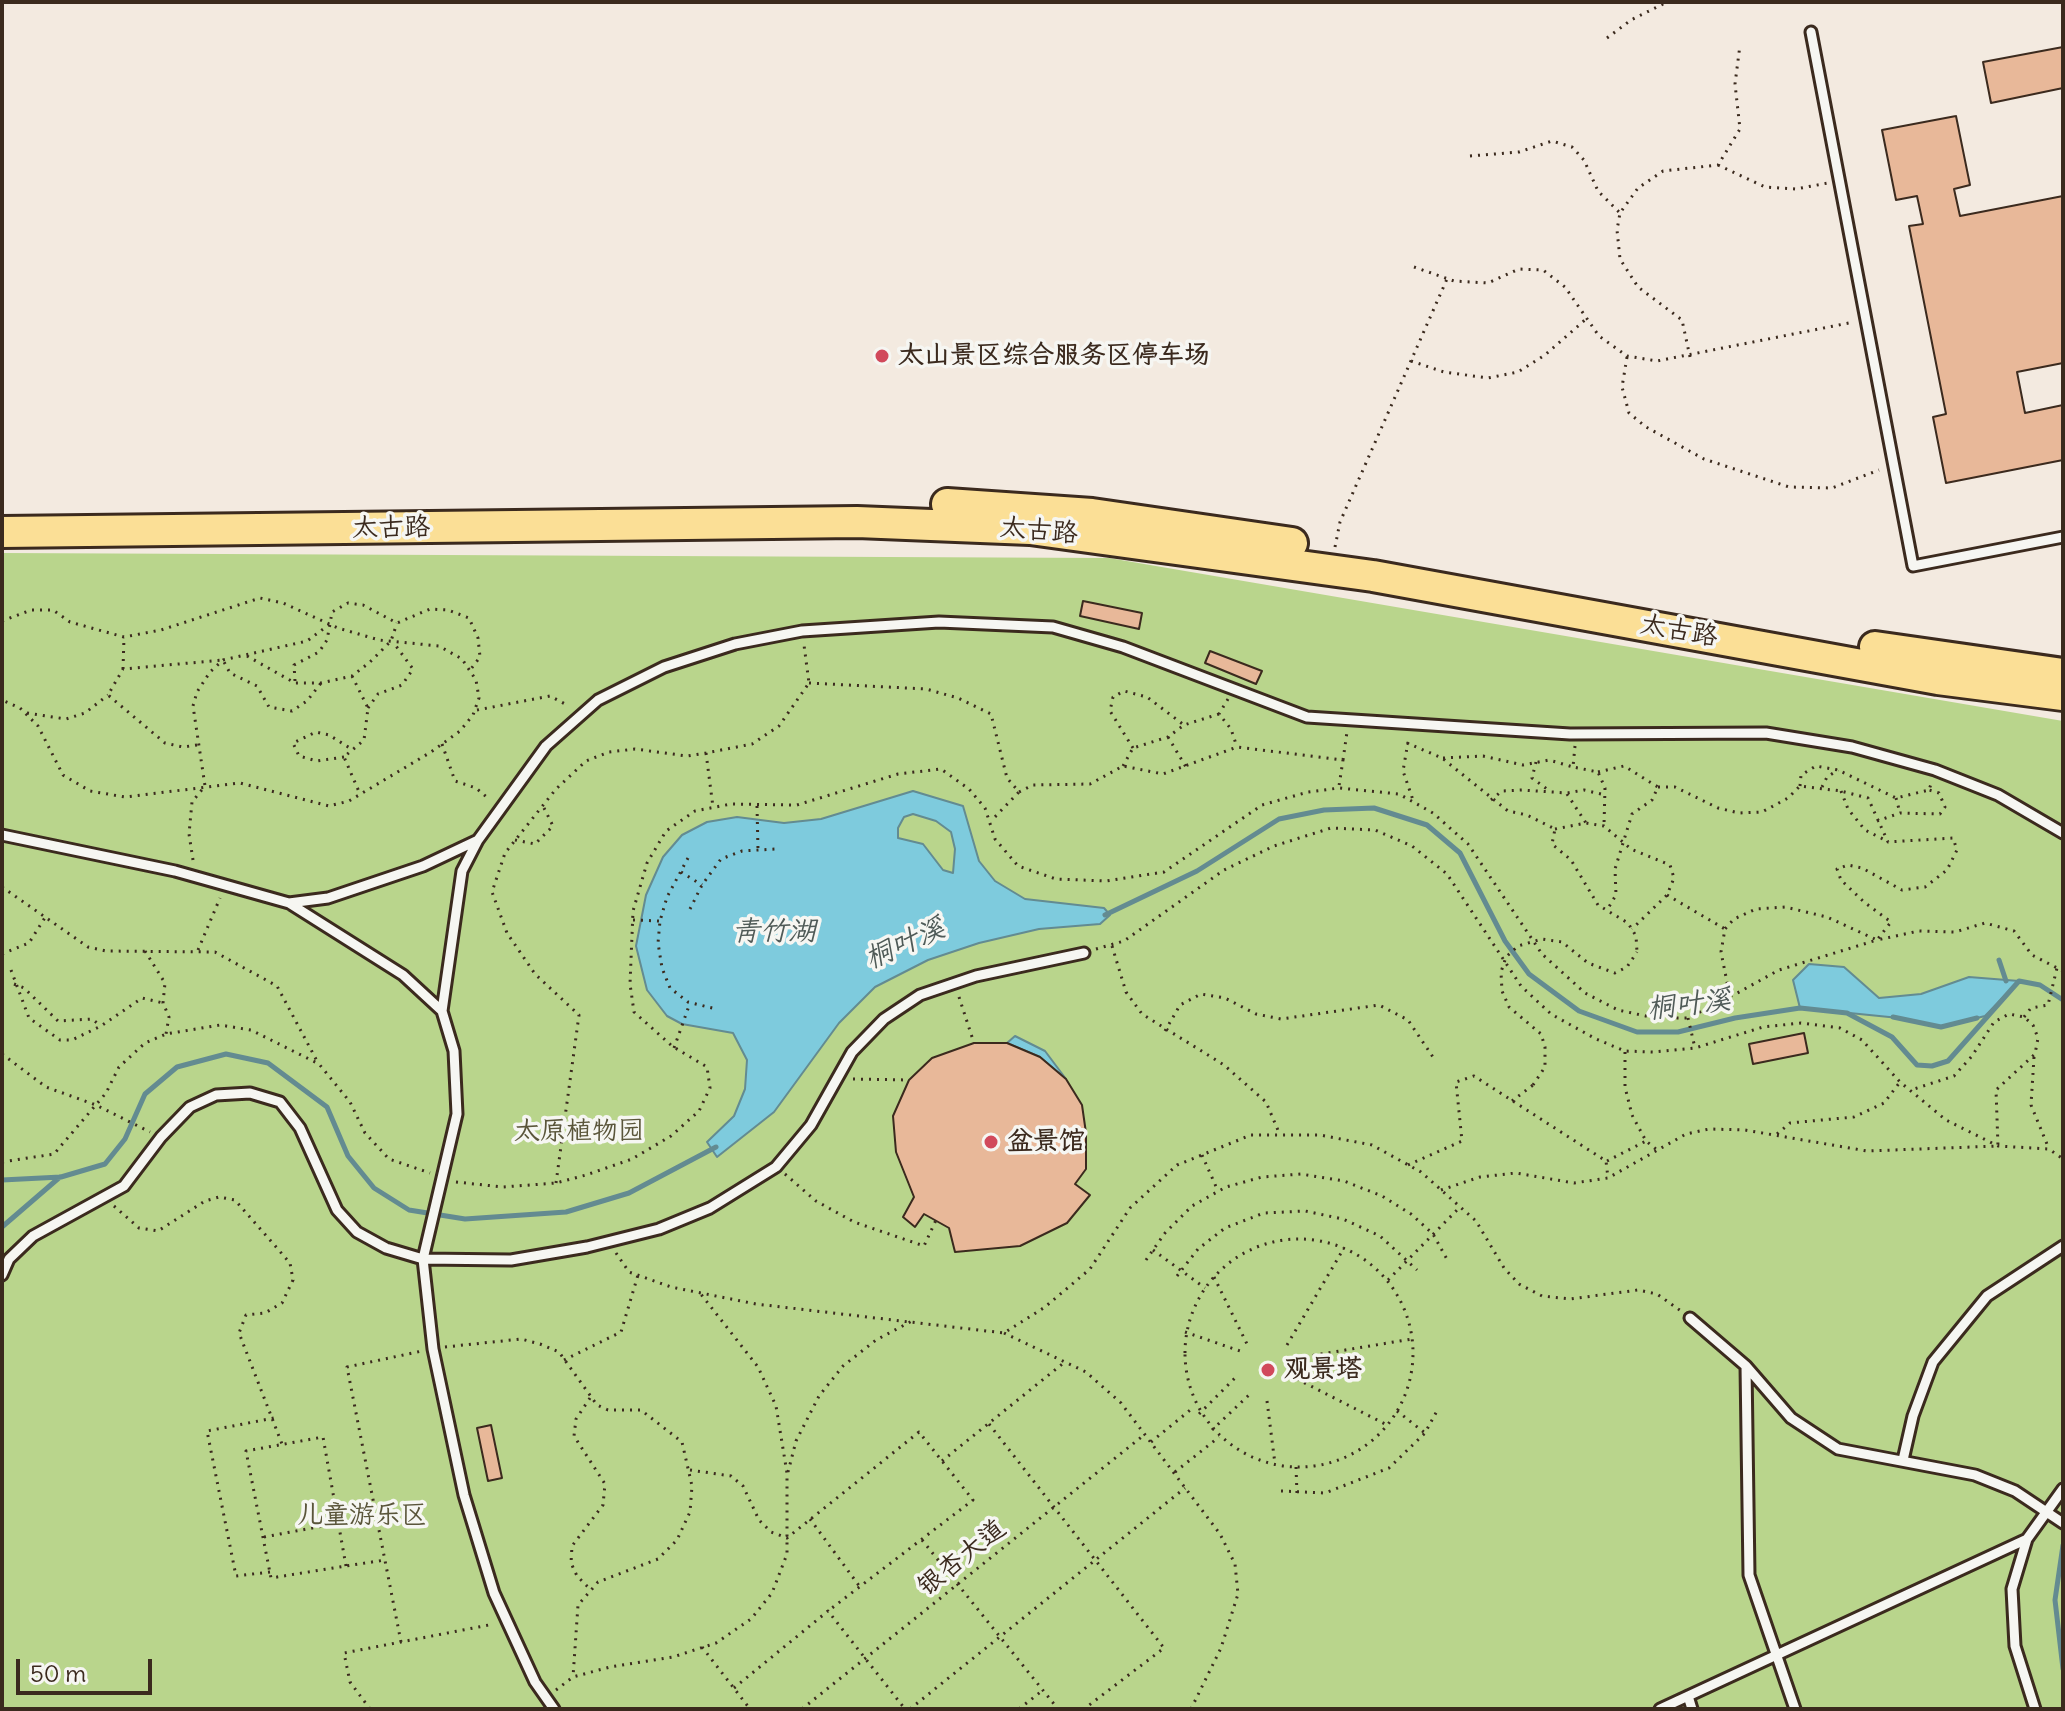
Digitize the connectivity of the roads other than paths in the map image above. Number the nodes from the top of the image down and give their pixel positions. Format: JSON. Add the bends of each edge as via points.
{"nodes":[{"id":1,"x":1811,"y":32,"type":"dead end"},
{"id":2,"x":2,"y":513,"type":"edge"},
{"id":3,"x":2,"y":532,"type":"edge"},
{"id":4,"x":2063,"y":537,"type":"edge"},
{"id":5,"x":2063,"y":674,"type":"edge"},
{"id":6,"x":2063,"y":695,"type":"edge"},
{"id":7,"x":2063,"y":833,"type":"edge"},
{"id":8,"x":2,"y":835,"type":"edge"},
{"id":9,"x":478,"y":840,"type":"junction"},
{"id":10,"x":289,"y":903,"type":"junction"},
{"id":11,"x":1084,"y":953,"type":"road end"},
{"id":12,"x":442,"y":1011,"type":"junction"},
{"id":13,"x":2063,"y":1246,"type":"edge"},
{"id":14,"x":423,"y":1259,"type":"junction"},
{"id":15,"x":2,"y":1275,"type":"edge"},
{"id":16,"x":1690,"y":1318,"type":"road end"},
{"id":17,"x":1746,"y":1366,"type":"junction"},
{"id":18,"x":1903,"y":1460,"type":"junction"},
{"id":19,"x":2063,"y":1489,"type":"edge"},
{"id":20,"x":2044,"y":1513,"type":"junction"},
{"id":21,"x":2059,"y":1521,"type":"edge"},
{"id":22,"x":2027,"y":1539,"type":"junction"},
{"id":23,"x":1774,"y":1656,"type":"junction"},
{"id":24,"x":1688,"y":1696,"type":"junction"},
{"id":25,"x":2033,"y":1708,"type":"edge"},
{"id":26,"x":554,"y":1709,"type":"edge"},
{"id":27,"x":1660,"y":1709,"type":"edge"},
{"id":28,"x":1692,"y":1709,"type":"edge"},
{"id":29,"x":1795,"y":1709,"type":"edge"}],
"edges":[{"from":1,"to":4,"type":"lane","via":[[1913,566]]},
{"from":2,"to":5,"type":"main road","name":"太古路","via":[[998,506],[1180,525],[1895,651]]},
{"from":3,"to":6,"type":"main road","name":"太古路","via":[[857,522],[1030,529],[1373,576],[1938,679]]},
{"from":7,"to":9,"type":"lane","via":[[1998,795],[1935,770],[1852,747],[1766,733],[1576,734],[1307,717],[1123,647],[1053,627],[939,622],[802,631],[735,644],[664,667],[598,700],[546,746]]},
{"from":8,"to":10,"type":"lane","via":[[226,883]]},
{"from":9,"to":10,"type":"lane","via":[[410,871],[328,898]]},
{"from":9,"to":12,"type":"lane","via":[[462,871]]},
{"from":10,"to":12,"type":"lane","via":[[403,975]]},
{"from":11,"to":14,"type":"lane","via":[[954,983],[920,995],[884,1019],[852,1052],[811,1125],[776,1167],[710,1208],[659,1229],[511,1260]]},
{"from":12,"to":14,"type":"lane","via":[[454,1051],[457,1114]]},
{"from":13,"to":18,"type":"lane","via":[[1987,1296],[1933,1362]]},
{"from":14,"to":15,"type":"lane","via":[[357,1232],[337,1210],[300,1128],[280,1102],[250,1093],[216,1095],[190,1107],[124,1186],[33,1236],[9,1259]]},
{"from":14,"to":26,"type":"lane","via":[[433,1349],[464,1495],[494,1593],[535,1682]]},
{"from":16,"to":17,"type":"lane"},
{"from":17,"to":18,"type":"lane","via":[[1791,1418],[1838,1449]]},
{"from":17,"to":23,"type":"lane","via":[[1749,1575]]},
{"from":18,"to":20,"type":"lane","via":[[1975,1475],[2015,1491]]},
{"from":19,"to":20,"type":"lane"},
{"from":20,"to":21,"type":"lane"},
{"from":20,"to":22,"type":"lane"},
{"from":22,"to":23,"type":"lane"},
{"from":22,"to":25,"type":"lane","via":[[2012,1589],[2015,1646]]},
{"from":23,"to":24,"type":"lane"},
{"from":23,"to":29,"type":"lane"},
{"from":24,"to":27,"type":"lane"},
{"from":24,"to":28,"type":"lane"}]}
